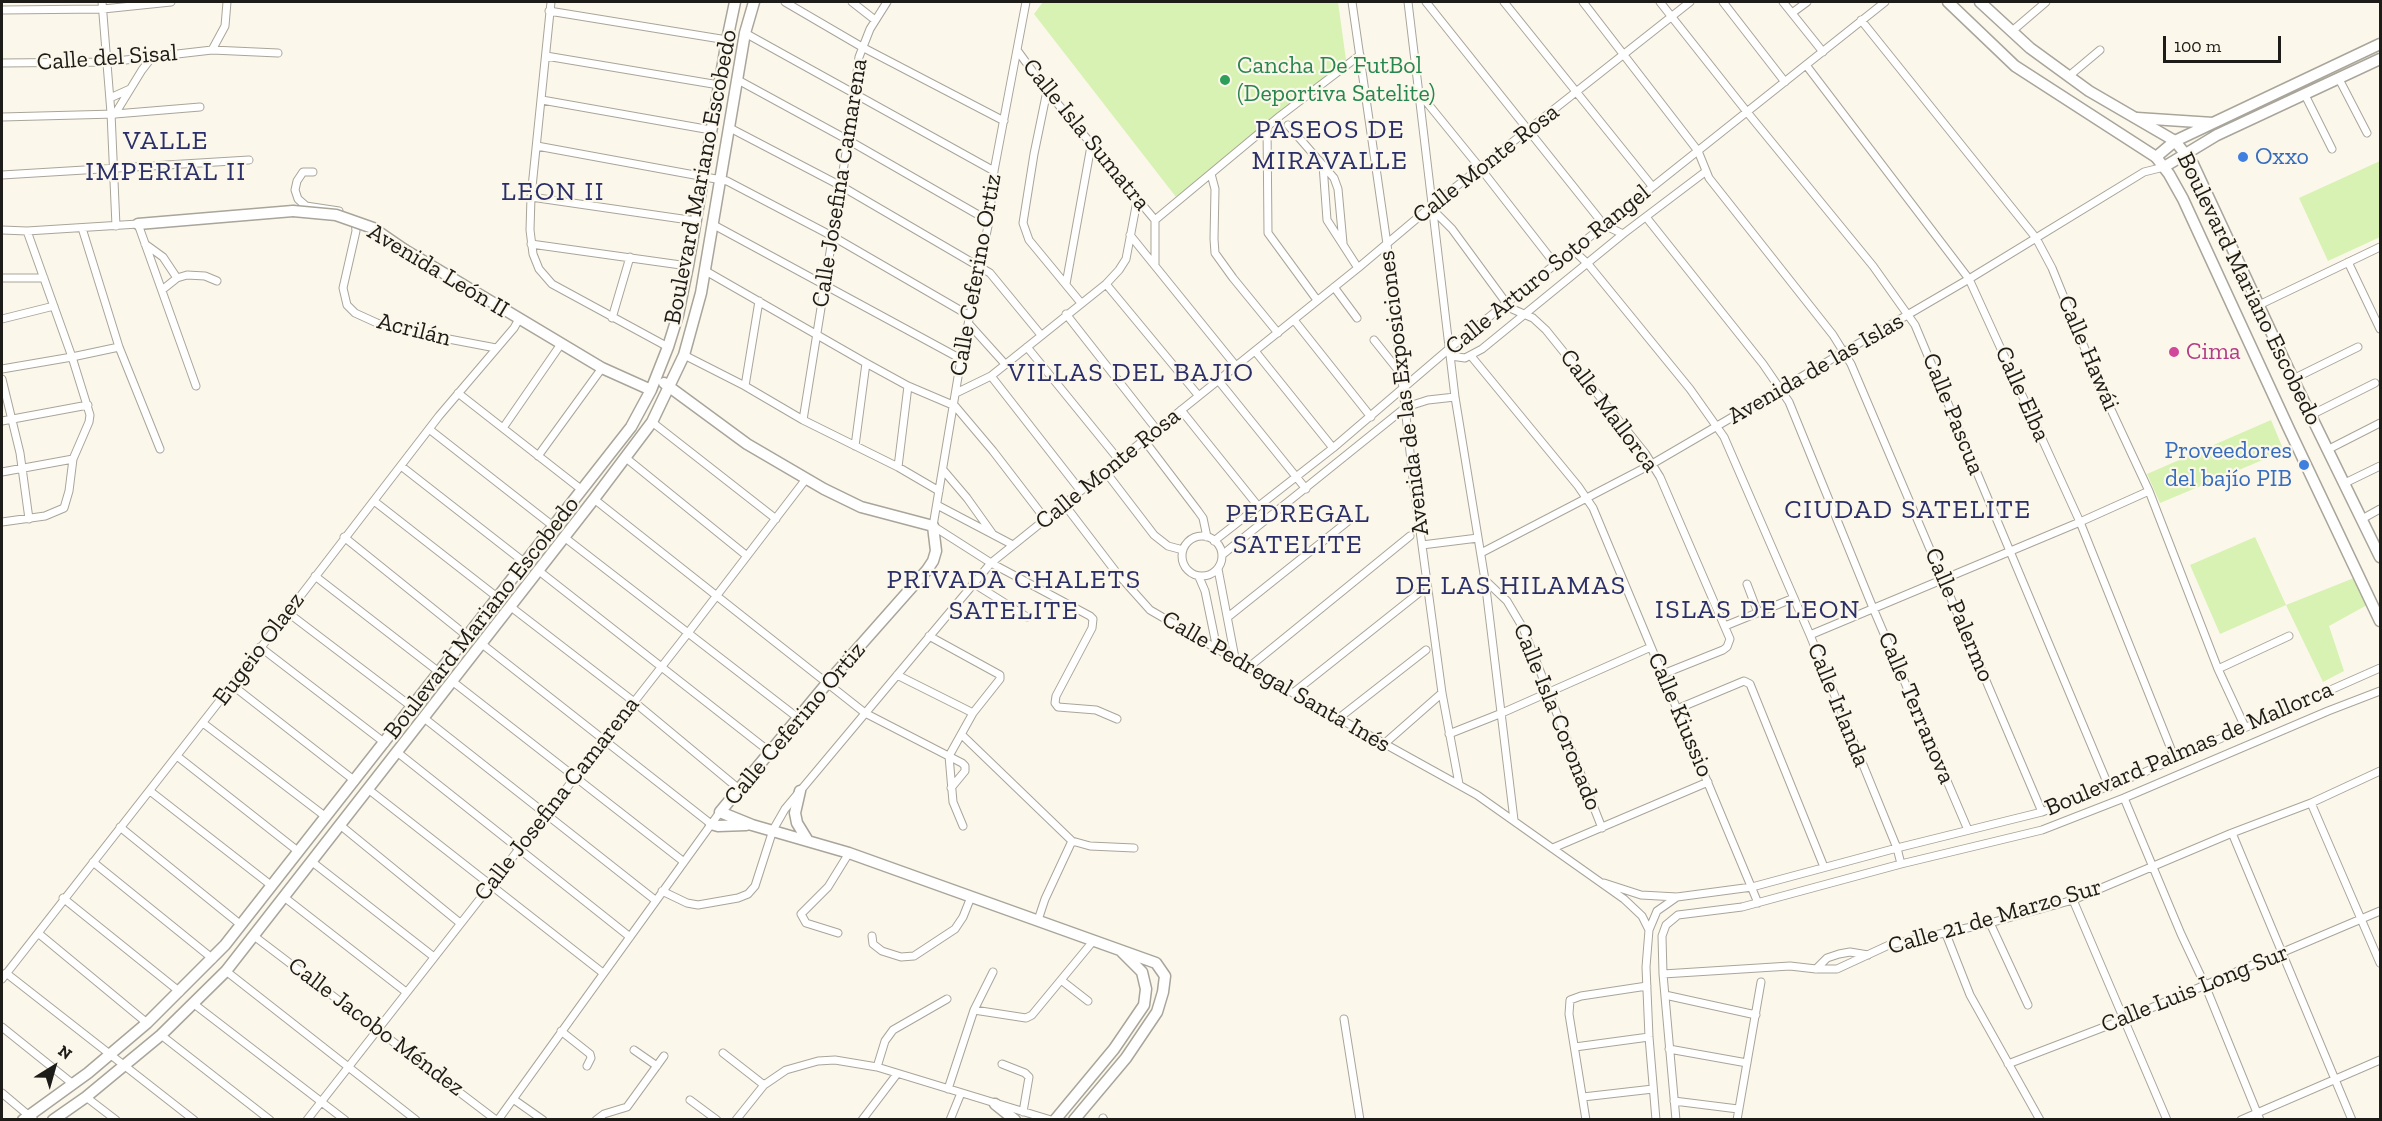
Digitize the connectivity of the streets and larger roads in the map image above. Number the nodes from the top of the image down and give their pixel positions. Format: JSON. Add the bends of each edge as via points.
{"nodes":[{"id":1,"x":171,"y":2,"type":"edge"},
{"id":2,"x":227,"y":2,"type":"edge"},
{"id":3,"x":551,"y":2,"type":"edge"},
{"id":4,"x":735,"y":2,"type":"edge"},
{"id":5,"x":754,"y":2,"type":"edge"},
{"id":6,"x":785,"y":2,"type":"edge"},
{"id":7,"x":852,"y":2,"type":"edge"},
{"id":8,"x":887,"y":2,"type":"edge"},
{"id":9,"x":1026,"y":2,"type":"edge"},
{"id":10,"x":1352,"y":2,"type":"edge"},
{"id":11,"x":1408,"y":2,"type":"edge"},
{"id":12,"x":1426,"y":2,"type":"edge"},
{"id":13,"x":1504,"y":2,"type":"edge"},
{"id":14,"x":1583,"y":2,"type":"edge"},
{"id":15,"x":1660,"y":2,"type":"edge"},
{"id":16,"x":1690,"y":2,"type":"edge"},
{"id":17,"x":1723,"y":2,"type":"edge"},
{"id":18,"x":1783,"y":2,"type":"edge"},
{"id":19,"x":1807,"y":2,"type":"edge"},
{"id":20,"x":1884,"y":2,"type":"edge"},
{"id":21,"x":1948,"y":2,"type":"edge"},
{"id":22,"x":1980,"y":2,"type":"edge"},
{"id":23,"x":2046,"y":2,"type":"edge"},
{"id":24,"x":103,"y":5,"type":"edge"},
{"id":25,"x":2,"y":10,"type":"edge"},
{"id":26,"x":549,"y":12,"type":"junction"},
{"id":27,"x":1792,"y":13,"type":"junction"},
{"id":28,"x":1672,"y":16,"type":"junction"},
{"id":29,"x":875,"y":20,"type":"junction"},
{"id":30,"x":1861,"y":20,"type":"junction"},
{"id":31,"x":2011,"y":32,"type":"junction"},
{"id":32,"x":745,"y":33,"type":"junction"},
{"id":33,"x":726,"y":40,"type":"junction"},
{"id":34,"x":2380,"y":44,"type":"edge"},
{"id":35,"x":862,"y":47,"type":"junction"},
{"id":36,"x":212,"y":50,"type":"junction"},
{"id":37,"x":1017,"y":50,"type":"junction"},
{"id":38,"x":2100,"y":50,"type":"dead end"},
{"id":39,"x":1823,"y":52,"type":"junction"},
{"id":40,"x":278,"y":53,"type":"dead end"},
{"id":41,"x":1625,"y":54,"type":"junction"},
{"id":42,"x":1360,"y":55,"type":"junction"},
{"id":43,"x":546,"y":56,"type":"junction"},
{"id":44,"x":152,"y":57,"type":"junction"},
{"id":45,"x":2380,"y":59,"type":"edge"},
{"id":46,"x":108,"y":62,"type":"junction"},
{"id":47,"x":2,"y":63,"type":"edge"},
{"id":48,"x":1806,"y":65,"type":"junction"},
{"id":49,"x":2069,"y":76,"type":"junction"},
{"id":50,"x":2339,"y":79,"type":"junction"},
{"id":51,"x":738,"y":80,"type":"junction"},
{"id":52,"x":1785,"y":82,"type":"junction"},
{"id":53,"x":719,"y":85,"type":"junction"},
{"id":54,"x":130,"y":88,"type":"junction"},
{"id":55,"x":1047,"y":92,"type":"junction"},
{"id":56,"x":1575,"y":93,"type":"junction"},
{"id":57,"x":1420,"y":94,"type":"junction"},
{"id":58,"x":853,"y":95,"type":"junction"},
{"id":59,"x":2305,"y":95,"type":"junction"},
{"id":60,"x":110,"y":98,"type":"junction"},
{"id":61,"x":542,"y":100,"type":"junction"},
{"id":62,"x":200,"y":107,"type":"dead end"},
{"id":63,"x":1747,"y":112,"type":"junction"},
{"id":64,"x":113,"y":113,"type":"junction"},
{"id":65,"x":2,"y":117,"type":"edge"},
{"id":66,"x":2137,"y":118,"type":"junction"},
{"id":67,"x":1004,"y":121,"type":"junction"},
{"id":68,"x":2213,"y":123,"type":"junction"},
{"id":69,"x":1288,"y":125,"type":"dead end"},
{"id":70,"x":1267,"y":127,"type":"junction"},
{"id":71,"x":730,"y":128,"type":"junction"},
{"id":72,"x":711,"y":130,"type":"junction"},
{"id":73,"x":1528,"y":131,"type":"junction"},
{"id":74,"x":2367,"y":133,"type":"dead end"},
{"id":75,"x":848,"y":140,"type":"junction"},
{"id":76,"x":2175,"y":141,"type":"junction"},
{"id":77,"x":537,"y":146,"type":"junction"},
{"id":78,"x":1091,"y":146,"type":"junction"},
{"id":79,"x":2332,"y":149,"type":"dead end"},
{"id":80,"x":1698,"y":151,"type":"junction"},
{"id":81,"x":2185,"y":153,"type":"junction"},
{"id":82,"x":2156,"y":157,"type":"junction"},
{"id":83,"x":249,"y":159,"type":"dead end"},
{"id":84,"x":1323,"y":165,"type":"junction"},
{"id":85,"x":2164,"y":167,"type":"junction"},
{"id":86,"x":1481,"y":169,"type":"junction"},
{"id":87,"x":113,"y":170,"type":"junction"},
{"id":88,"x":994,"y":171,"type":"junction"},
{"id":89,"x":313,"y":172,"type":"dead end"},
{"id":90,"x":1705,"y":172,"type":"junction"},
{"id":91,"x":2144,"y":172,"type":"junction"},
{"id":92,"x":1211,"y":174,"type":"junction"},
{"id":93,"x":2,"y":175,"type":"edge"},
{"id":94,"x":704,"y":176,"type":"junction"},
{"id":95,"x":720,"y":180,"type":"junction"},
{"id":96,"x":841,"y":186,"type":"junction"},
{"id":97,"x":1652,"y":186,"type":"junction"},
{"id":98,"x":531,"y":197,"type":"junction"},
{"id":99,"x":1137,"y":201,"type":"junction"},
{"id":100,"x":1434,"y":208,"type":"junction"},
{"id":101,"x":1646,"y":217,"type":"junction"},
{"id":102,"x":1155,"y":220,"type":"junction"},
{"id":103,"x":696,"y":221,"type":"junction"},
{"id":104,"x":989,"y":221,"type":"junction"},
{"id":105,"x":138,"y":224,"type":"junction"},
{"id":106,"x":712,"y":224,"type":"junction"},
{"id":107,"x":1604,"y":225,"type":"junction"},
{"id":108,"x":116,"y":226,"type":"junction"},
{"id":109,"x":82,"y":228,"type":"junction"},
{"id":110,"x":2,"y":230,"type":"edge"},
{"id":111,"x":27,"y":231,"type":"junction"},
{"id":112,"x":1623,"y":234,"type":"junction"},
{"id":113,"x":1130,"y":235,"type":"junction"},
{"id":114,"x":832,"y":236,"type":"junction"},
{"id":115,"x":2036,"y":238,"type":"junction"},
{"id":116,"x":1342,"y":243,"type":"junction"},
{"id":117,"x":145,"y":244,"type":"junction"},
{"id":118,"x":531,"y":244,"type":"junction"},
{"id":119,"x":1387,"y":244,"type":"junction"},
{"id":120,"x":2380,"y":247,"type":"edge"},
{"id":121,"x":1573,"y":250,"type":"junction"},
{"id":122,"x":630,"y":257,"type":"junction"},
{"id":123,"x":2348,"y":262,"type":"junction"},
{"id":124,"x":1155,"y":264,"type":"junction"},
{"id":125,"x":1555,"y":264,"type":"junction"},
{"id":126,"x":1588,"y":264,"type":"junction"},
{"id":127,"x":688,"y":266,"type":"junction"},
{"id":128,"x":980,"y":267,"type":"junction"},
{"id":129,"x":1358,"y":268,"type":"junction"},
{"id":130,"x":704,"y":270,"type":"junction"},
{"id":131,"x":2,"y":278,"type":"edge"},
{"id":132,"x":44,"y":278,"type":"junction"},
{"id":133,"x":177,"y":278,"type":"junction"},
{"id":134,"x":1969,"y":279,"type":"junction"},
{"id":135,"x":217,"y":281,"type":"dead end"},
{"id":136,"x":1066,"y":284,"type":"junction"},
{"id":137,"x":1106,"y":284,"type":"junction"},
{"id":138,"x":824,"y":285,"type":"junction"},
{"id":139,"x":1334,"y":287,"type":"junction"},
{"id":140,"x":162,"y":290,"type":"junction"},
{"id":141,"x":1317,"y":300,"type":"junction"},
{"id":142,"x":759,"y":301,"type":"junction"},
{"id":143,"x":1081,"y":303,"type":"junction"},
{"id":144,"x":1506,"y":304,"type":"junction"},
{"id":145,"x":2259,"y":305,"type":"junction"},
{"id":146,"x":54,"y":306,"type":"junction"},
{"id":147,"x":1066,"y":314,"type":"junction"},
{"id":148,"x":1908,"y":314,"type":"junction"},
{"id":149,"x":1524,"y":315,"type":"junction"},
{"id":150,"x":612,"y":318,"type":"junction"},
{"id":151,"x":1356,"y":318,"type":"dead end"},
{"id":152,"x":2,"y":319,"type":"edge"},
{"id":153,"x":519,"y":319,"type":"junction"},
{"id":154,"x":969,"y":320,"type":"junction"},
{"id":155,"x":1294,"y":320,"type":"junction"},
{"id":156,"x":2380,"y":329,"type":"edge"},
{"id":157,"x":1278,"y":333,"type":"junction"},
{"id":158,"x":816,"y":334,"type":"junction"},
{"id":159,"x":1041,"y":335,"type":"junction"},
{"id":160,"x":1374,"y":340,"type":"dead end"},
{"id":161,"x":561,"y":345,"type":"junction"},
{"id":162,"x":119,"y":347,"type":"junction"},
{"id":163,"x":668,"y":347,"type":"junction"},
{"id":164,"x":1027,"y":347,"type":"junction"},
{"id":165,"x":2358,"y":347,"type":"dead end"},
{"id":166,"x":496,"y":348,"type":"junction"},
{"id":167,"x":1255,"y":351,"type":"junction"},
{"id":168,"x":1844,"y":351,"type":"junction"},
{"id":169,"x":1450,"y":352,"type":"junction"},
{"id":170,"x":684,"y":355,"type":"junction"},
{"id":171,"x":1471,"y":356,"type":"junction"},
{"id":172,"x":72,"y":357,"type":"junction"},
{"id":173,"x":961,"y":360,"type":"junction"},
{"id":174,"x":866,"y":363,"type":"junction"},
{"id":175,"x":1005,"y":364,"type":"junction"},
{"id":176,"x":1236,"y":366,"type":"junction"},
{"id":177,"x":602,"y":368,"type":"junction"},
{"id":178,"x":2,"y":369,"type":"edge"},
{"id":179,"x":991,"y":376,"type":"junction"},
{"id":180,"x":1402,"y":376,"type":"junction"},
{"id":181,"x":2,"y":379,"type":"edge"},
{"id":182,"x":2293,"y":379,"type":"junction"},
{"id":183,"x":1218,"y":380,"type":"junction"},
{"id":184,"x":2375,"y":383,"type":"dead end"},
{"id":185,"x":653,"y":384,"type":"junction"},
{"id":186,"x":196,"y":386,"type":"dead end"},
{"id":187,"x":670,"y":386,"type":"junction"},
{"id":188,"x":745,"y":386,"type":"junction"},
{"id":189,"x":908,"y":386,"type":"junction"},
{"id":190,"x":1404,"y":389,"type":"junction"},
{"id":191,"x":1781,"y":389,"type":"junction"},
{"id":192,"x":458,"y":393,"type":"junction"},
{"id":193,"x":956,"y":393,"type":"junction"},
{"id":194,"x":1198,"y":395,"type":"junction"},
{"id":195,"x":1455,"y":397,"type":"junction"},
{"id":196,"x":88,"y":405,"type":"junction"},
{"id":197,"x":955,"y":406,"type":"junction"},
{"id":198,"x":1406,"y":407,"type":"junction"},
{"id":199,"x":1181,"y":410,"type":"junction"},
{"id":200,"x":2311,"y":415,"type":"junction"},
{"id":201,"x":1371,"y":417,"type":"junction"},
{"id":202,"x":13,"y":418,"type":"junction"},
{"id":203,"x":803,"y":420,"type":"junction"},
{"id":204,"x":2,"y":421,"type":"edge"},
{"id":205,"x":652,"y":422,"type":"junction"},
{"id":206,"x":2380,"y":423,"type":"edge"},
{"id":207,"x":1717,"y":427,"type":"junction"},
{"id":208,"x":503,"y":428,"type":"junction"},
{"id":209,"x":429,"y":429,"type":"junction"},
{"id":210,"x":1157,"y":430,"type":"junction"},
{"id":211,"x":1144,"y":440,"type":"junction"},
{"id":212,"x":855,"y":446,"type":"junction"},
{"id":213,"x":1333,"y":448,"type":"junction"},
{"id":214,"x":160,"y":449,"type":"dead end"},
{"id":215,"x":2329,"y":449,"type":"junction"},
{"id":216,"x":538,"y":456,"type":"junction"},
{"id":217,"x":73,"y":459,"type":"junction"},
{"id":218,"x":626,"y":459,"type":"junction"},
{"id":219,"x":1119,"y":460,"type":"junction"},
{"id":220,"x":1652,"y":464,"type":"junction"},
{"id":221,"x":401,"y":466,"type":"junction"},
{"id":222,"x":2380,"y":466,"type":"edge"},
{"id":223,"x":898,"y":467,"type":"junction"},
{"id":224,"x":23,"y":468,"type":"junction"},
{"id":225,"x":944,"y":471,"type":"junction"},
{"id":226,"x":1105,"y":471,"type":"junction"},
{"id":227,"x":2,"y":472,"type":"edge"},
{"id":228,"x":1296,"y":477,"type":"junction"},
{"id":229,"x":806,"y":479,"type":"junction"},
{"id":230,"x":2345,"y":483,"type":"junction"},
{"id":231,"x":1306,"y":489,"type":"junction"},
{"id":232,"x":582,"y":490,"type":"junction"},
{"id":233,"x":1080,"y":490,"type":"junction"},
{"id":234,"x":939,"y":491,"type":"junction"},
{"id":235,"x":2149,"y":491,"type":"junction"},
{"id":236,"x":594,"y":499,"type":"junction"},
{"id":237,"x":1587,"y":499,"type":"junction"},
{"id":238,"x":374,"y":501,"type":"junction"},
{"id":239,"x":1064,"y":504,"type":"junction"},
{"id":240,"x":937,"y":505,"type":"junction"},
{"id":241,"x":1258,"y":506,"type":"junction"},
{"id":242,"x":2380,"y":509,"type":"edge"},
{"id":243,"x":28,"y":519,"type":"junction"},
{"id":244,"x":776,"y":519,"type":"junction"},
{"id":245,"x":2362,"y":519,"type":"junction"},
{"id":246,"x":1046,"y":520,"type":"junction"},
{"id":247,"x":2,"y":522,"type":"edge"},
{"id":248,"x":1347,"y":522,"type":"dead end"},
{"id":249,"x":2080,"y":522,"type":"junction"},
{"id":250,"x":553,"y":526,"type":"junction"},
{"id":251,"x":933,"y":526,"type":"junction"},
{"id":252,"x":992,"y":533,"type":"junction"},
{"id":253,"x":1410,"y":536,"type":"dead end"},
{"id":254,"x":344,"y":537,"type":"junction"},
{"id":255,"x":564,"y":537,"type":"junction"},
{"id":256,"x":1207,"y":537,"type":"junction"},
{"id":257,"x":1478,"y":538,"type":"junction"},
{"id":258,"x":1214,"y":541,"type":"junction"},
{"id":259,"x":1013,"y":545,"type":"junction"},
{"id":260,"x":1422,"y":545,"type":"junction"},
{"id":261,"x":1183,"y":550,"type":"junction"},
{"id":262,"x":2009,"y":552,"type":"junction"},
{"id":263,"x":1481,"y":553,"type":"junction"},
{"id":264,"x":1222,"y":555,"type":"junction"},
{"id":265,"x":747,"y":556,"type":"junction"},
{"id":266,"x":2380,"y":557,"type":"edge"},
{"id":267,"x":524,"y":562,"type":"junction"},
{"id":268,"x":991,"y":563,"type":"junction"},
{"id":269,"x":1218,"y":569,"type":"junction"},
{"id":270,"x":538,"y":571,"type":"junction"},
{"id":271,"x":315,"y":576,"type":"junction"},
{"id":272,"x":1199,"y":576,"type":"junction"},
{"id":273,"x":1943,"y":579,"type":"junction"},
{"id":274,"x":1485,"y":580,"type":"junction"},
{"id":275,"x":973,"y":583,"type":"junction"},
{"id":276,"x":1747,"y":584,"type":"dead end"},
{"id":277,"x":1420,"y":592,"type":"dead end"},
{"id":278,"x":717,"y":596,"type":"junction"},
{"id":279,"x":497,"y":597,"type":"junction"},
{"id":280,"x":1794,"y":598,"type":"junction"},
{"id":281,"x":489,"y":607,"type":"junction"},
{"id":282,"x":511,"y":607,"type":"junction"},
{"id":283,"x":1874,"y":608,"type":"junction"},
{"id":284,"x":287,"y":612,"type":"junction"},
{"id":285,"x":1758,"y":614,"type":"junction"},
{"id":286,"x":503,"y":617,"type":"junction"},
{"id":287,"x":1028,"y":617,"type":"dead end"},
{"id":288,"x":1228,"y":617,"type":"junction"},
{"id":289,"x":2380,"y":621,"type":"edge"},
{"id":290,"x":1725,"y":626,"type":"junction"},
{"id":291,"x":688,"y":633,"type":"junction"},
{"id":292,"x":1810,"y":635,"type":"junction"},
{"id":293,"x":467,"y":636,"type":"junction"},
{"id":294,"x":929,"y":636,"type":"junction"},
{"id":295,"x":2289,"y":636,"type":"dead end"},
{"id":296,"x":482,"y":644,"type":"junction"},
{"id":297,"x":260,"y":647,"type":"junction"},
{"id":298,"x":1651,"y":647,"type":"junction"},
{"id":299,"x":1217,"y":649,"type":"junction"},
{"id":300,"x":1425,"y":650,"type":"dead end"},
{"id":301,"x":1235,"y":658,"type":"junction"},
{"id":302,"x":660,"y":667,"type":"junction"},
{"id":303,"x":1249,"y":667,"type":"junction"},
{"id":304,"x":2380,"y":668,"type":"edge"},
{"id":305,"x":2218,"y":669,"type":"junction"},
{"id":306,"x":439,"y":672,"type":"junction"},
{"id":307,"x":1663,"y":674,"type":"junction"},
{"id":308,"x":897,"y":675,"type":"junction"},
{"id":309,"x":453,"y":681,"type":"junction"},
{"id":310,"x":828,"y":682,"type":"junction"},
{"id":311,"x":232,"y":685,"type":"junction"},
{"id":312,"x":2380,"y":691,"type":"edge"},
{"id":313,"x":1293,"y":693,"type":"junction"},
{"id":314,"x":1442,"y":693,"type":"junction"},
{"id":315,"x":1548,"y":693,"type":"junction"},
{"id":316,"x":633,"y":701,"type":"junction"},
{"id":317,"x":412,"y":707,"type":"junction"},
{"id":318,"x":1677,"y":709,"type":"junction"},
{"id":319,"x":865,"y":713,"type":"junction"},
{"id":320,"x":973,"y":713,"type":"junction"},
{"id":321,"x":1502,"y":713,"type":"junction"},
{"id":322,"x":424,"y":718,"type":"junction"},
{"id":323,"x":798,"y":718,"type":"junction"},
{"id":324,"x":1339,"y":718,"type":"junction"},
{"id":325,"x":1117,"y":719,"type":"dead end"},
{"id":326,"x":202,"y":723,"type":"junction"},
{"id":327,"x":2245,"y":727,"type":"junction"},
{"id":328,"x":1449,"y":734,"type":"junction"},
{"id":329,"x":962,"y":735,"type":"junction"},
{"id":330,"x":604,"y":739,"type":"junction"},
{"id":331,"x":385,"y":743,"type":"junction"},
{"id":332,"x":1384,"y":744,"type":"junction"},
{"id":333,"x":397,"y":752,"type":"junction"},
{"id":334,"x":770,"y":752,"type":"junction"},
{"id":335,"x":177,"y":756,"type":"junction"},
{"id":336,"x":949,"y":756,"type":"junction"},
{"id":337,"x":2175,"y":759,"type":"junction"},
{"id":338,"x":2380,"y":771,"type":"edge"},
{"id":339,"x":575,"y":777,"type":"junction"},
{"id":340,"x":355,"y":781,"type":"junction"},
{"id":341,"x":1708,"y":782,"type":"junction"},
{"id":342,"x":1459,"y":784,"type":"junction"},
{"id":343,"x":2109,"y":787,"type":"junction"},
{"id":344,"x":951,"y":788,"type":"junction"},
{"id":345,"x":368,"y":789,"type":"junction"},
{"id":346,"x":739,"y":789,"type":"junction"},
{"id":347,"x":150,"y":791,"type":"junction"},
{"id":348,"x":800,"y":791,"type":"junction"},
{"id":349,"x":2124,"y":798,"type":"junction"},
{"id":350,"x":2312,"y":803,"type":"junction"},
{"id":351,"x":720,"y":812,"type":"junction"},
{"id":352,"x":2042,"y":812,"type":"junction"},
{"id":353,"x":547,"y":813,"type":"junction"},
{"id":354,"x":326,"y":817,"type":"junction"},
{"id":355,"x":1514,"y":820,"type":"junction"},
{"id":356,"x":711,"y":824,"type":"junction"},
{"id":357,"x":340,"y":825,"type":"junction"},
{"id":358,"x":752,"y":825,"type":"junction"},
{"id":359,"x":963,"y":826,"type":"dead end"},
{"id":360,"x":120,"y":827,"type":"junction"},
{"id":361,"x":1602,"y":828,"type":"junction"},
{"id":362,"x":773,"y":830,"type":"junction"},
{"id":363,"x":1968,"y":830,"type":"junction"},
{"id":364,"x":2232,"y":832,"type":"junction"},
{"id":365,"x":808,"y":841,"type":"junction"},
{"id":366,"x":1072,"y":841,"type":"junction"},
{"id":367,"x":518,"y":848,"type":"junction"},
{"id":368,"x":1134,"y":848,"type":"dead end"},
{"id":369,"x":1553,"y":848,"type":"junction"},
{"id":370,"x":1897,"y":848,"type":"junction"},
{"id":371,"x":299,"y":852,"type":"junction"},
{"id":372,"x":849,"y":853,"type":"junction"},
{"id":373,"x":311,"y":861,"type":"junction"},
{"id":374,"x":93,"y":862,"type":"junction"},
{"id":375,"x":684,"y":862,"type":"junction"},
{"id":376,"x":1901,"y":864,"type":"junction"},
{"id":377,"x":1824,"y":867,"type":"junction"},
{"id":378,"x":2152,"y":867,"type":"junction"},
{"id":379,"x":1604,"y":883,"type":"junction"},
{"id":380,"x":272,"y":886,"type":"junction"},
{"id":381,"x":489,"y":886,"type":"junction"},
{"id":382,"x":1752,"y":887,"type":"junction"},
{"id":383,"x":662,"y":891,"type":"junction"},
{"id":384,"x":284,"y":897,"type":"junction"},
{"id":385,"x":970,"y":897,"type":"junction"},
{"id":386,"x":1677,"y":897,"type":"junction"},
{"id":387,"x":63,"y":898,"type":"junction"},
{"id":388,"x":655,"y":900,"type":"junction"},
{"id":389,"x":2073,"y":900,"type":"junction"},
{"id":390,"x":1758,"y":903,"type":"junction"},
{"id":391,"x":2380,"y":911,"type":"edge"},
{"id":392,"x":2362,"y":919,"type":"junction"},
{"id":393,"x":1038,"y":920,"type":"junction"},
{"id":394,"x":460,"y":923,"type":"junction"},
{"id":395,"x":1990,"y":923,"type":"junction"},
{"id":396,"x":241,"y":925,"type":"junction"},
{"id":397,"x":1649,"y":930,"type":"junction"},
{"id":398,"x":38,"y":933,"type":"junction"},
{"id":399,"x":838,"y":933,"type":"dead end"},
{"id":400,"x":1946,"y":934,"type":"junction"},
{"id":401,"x":255,"y":936,"type":"junction"},
{"id":402,"x":872,"y":936,"type":"dead end"},
{"id":403,"x":630,"y":937,"type":"junction"},
{"id":404,"x":1094,"y":940,"type":"junction"},
{"id":405,"x":1118,"y":948,"type":"junction"},
{"id":406,"x":1850,"y":952,"type":"junction"},
{"id":407,"x":2284,"y":953,"type":"junction"},
{"id":408,"x":1868,"y":955,"type":"junction"},
{"id":409,"x":434,"y":957,"type":"junction"},
{"id":410,"x":213,"y":958,"type":"junction"},
{"id":411,"x":1852,"y":963,"type":"junction"},
{"id":412,"x":2380,"y":963,"type":"edge"},
{"id":413,"x":1816,"y":969,"type":"junction"},
{"id":414,"x":226,"y":971,"type":"junction"},
{"id":415,"x":993,"y":972,"type":"dead end"},
{"id":416,"x":603,"y":973,"type":"junction"},
{"id":417,"x":1663,"y":974,"type":"junction"},
{"id":418,"x":4,"y":976,"type":"edge"},
{"id":419,"x":1061,"y":980,"type":"junction"},
{"id":420,"x":1144,"y":980,"type":"junction"},
{"id":421,"x":1761,"y":982,"type":"dead end"},
{"id":422,"x":1165,"y":984,"type":"junction"},
{"id":423,"x":2205,"y":985,"type":"junction"},
{"id":424,"x":1647,"y":986,"type":"junction"},
{"id":425,"x":180,"y":992,"type":"junction"},
{"id":426,"x":406,"y":992,"type":"junction"},
{"id":427,"x":1665,"y":995,"type":"junction"},
{"id":428,"x":947,"y":999,"type":"dead end"},
{"id":429,"x":1088,"y":1001,"type":"dead end"},
{"id":430,"x":194,"y":1004,"type":"junction"},
{"id":431,"x":2028,"y":1005,"type":"dead end"},
{"id":432,"x":974,"y":1011,"type":"junction"},
{"id":433,"x":1756,"y":1016,"type":"junction"},
{"id":434,"x":1344,"y":1019,"type":"dead end"},
{"id":435,"x":2125,"y":1019,"type":"junction"},
{"id":436,"x":147,"y":1023,"type":"junction"},
{"id":437,"x":2,"y":1028,"type":"edge"},
{"id":438,"x":378,"y":1028,"type":"junction"},
{"id":439,"x":561,"y":1030,"type":"junction"},
{"id":440,"x":161,"y":1035,"type":"junction"},
{"id":441,"x":1649,"y":1037,"type":"junction"},
{"id":442,"x":1575,"y":1047,"type":"junction"},
{"id":443,"x":1669,"y":1049,"type":"junction"},
{"id":444,"x":634,"y":1050,"type":"dead end"},
{"id":445,"x":723,"y":1053,"type":"dead end"},
{"id":446,"x":111,"y":1054,"type":"junction"},
{"id":447,"x":664,"y":1056,"type":"dead end"},
{"id":448,"x":2380,"y":1060,"type":"edge"},
{"id":449,"x":1747,"y":1063,"type":"junction"},
{"id":450,"x":1002,"y":1064,"type":"dead end"},
{"id":451,"x":2008,"y":1064,"type":"junction"},
{"id":452,"x":126,"y":1065,"type":"junction"},
{"id":453,"x":348,"y":1066,"type":"junction"},
{"id":454,"x":586,"y":1066,"type":"dead end"},
{"id":455,"x":657,"y":1066,"type":"junction"},
{"id":456,"x":877,"y":1067,"type":"junction"},
{"id":457,"x":897,"y":1074,"type":"junction"},
{"id":458,"x":2337,"y":1078,"type":"junction"},
{"id":459,"x":73,"y":1084,"type":"junction"},
{"id":460,"x":764,"y":1085,"type":"junction"},
{"id":461,"x":948,"y":1089,"type":"junction"},
{"id":462,"x":1653,"y":1089,"type":"junction"},
{"id":463,"x":2,"y":1093,"type":"edge"},
{"id":464,"x":961,"y":1093,"type":"junction"},
{"id":465,"x":86,"y":1096,"type":"junction"},
{"id":466,"x":1583,"y":1097,"type":"junction"},
{"id":467,"x":513,"y":1099,"type":"junction"},
{"id":468,"x":690,"y":1100,"type":"dead end"},
{"id":469,"x":321,"y":1101,"type":"junction"},
{"id":470,"x":1674,"y":1101,"type":"junction"},
{"id":471,"x":995,"y":1104,"type":"joint"},
{"id":472,"x":1738,"y":1109,"type":"junction"},
{"id":473,"x":1019,"y":1116,"type":"edge"},
{"id":474,"x":2259,"y":1116,"type":"edge"},
{"id":475,"x":29,"y":1118,"type":"edge"},
{"id":476,"x":53,"y":1119,"type":"edge"},
{"id":477,"x":116,"y":1119,"type":"edge"},
{"id":478,"x":194,"y":1119,"type":"edge"},
{"id":479,"x":270,"y":1119,"type":"edge"},
{"id":480,"x":307,"y":1119,"type":"edge"},
{"id":481,"x":345,"y":1119,"type":"edge"},
{"id":482,"x":416,"y":1119,"type":"edge"},
{"id":483,"x":497,"y":1119,"type":"edge"},
{"id":484,"x":543,"y":1119,"type":"edge"},
{"id":485,"x":596,"y":1119,"type":"edge"},
{"id":486,"x":717,"y":1119,"type":"edge"},
{"id":487,"x":736,"y":1119,"type":"edge"},
{"id":488,"x":862,"y":1119,"type":"edge"},
{"id":489,"x":950,"y":1119,"type":"edge"},
{"id":490,"x":1053,"y":1119,"type":"edge"},
{"id":491,"x":1074,"y":1119,"type":"edge"},
{"id":492,"x":1360,"y":1119,"type":"edge"},
{"id":493,"x":1586,"y":1119,"type":"edge"},
{"id":494,"x":1656,"y":1119,"type":"edge"},
{"id":495,"x":1676,"y":1119,"type":"edge"},
{"id":496,"x":1737,"y":1119,"type":"edge"},
{"id":497,"x":2040,"y":1119,"type":"edge"},
{"id":498,"x":2167,"y":1119,"type":"edge"},
{"id":499,"x":2241,"y":1119,"type":"edge"},
{"id":500,"x":2352,"y":1119,"type":"edge"}],
"edges":[{"from":1,"to":24,"type":"street"},
{"from":2,"to":36,"type":"street","via":[[225,26]]},
{"from":3,"to":26,"type":"street"},
{"from":4,"to":33,"type":"street","name":"Boulevard Mariano Escobedo"},
{"from":5,"to":32,"type":"street","name":"Boulevard Mariano Escobedo"},
{"from":6,"to":35,"type":"street"},
{"from":7,"to":29,"type":"street"},
{"from":8,"to":29,"type":"street","name":"Calle Josefina Camarena"},
{"from":9,"to":37,"type":"street","name":"Calle Ceferino Ortiz"},
{"from":10,"to":42,"type":"street","name":"Avenida de las Exposiciones"},
{"from":11,"to":57,"type":"street"},
{"from":12,"to":73,"type":"street"},
{"from":13,"to":56,"type":"street"},
{"from":14,"to":41,"type":"street"},
{"from":15,"to":28,"type":"street"},
{"from":16,"to":28,"type":"street","name":"Calle Monte Rosa"},
{"from":17,"to":52,"type":"street"},
{"from":18,"to":27,"type":"street"},
{"from":19,"to":27,"type":"street"},
{"from":20,"to":30,"type":"street","name":"Calle Arturo Soto Rangel"},
{"from":21,"to":82,"type":"street","name":"Boulevard Mariano Escobedo","via":[[2016,66]]},
{"from":22,"to":31,"type":"street","name":"Boulevard Mariano Escobedo"},
{"from":23,"to":31,"type":"street"},
{"from":24,"to":25,"type":"street"},
{"from":24,"to":46,"type":"street"},
{"from":26,"to":33,"type":"street"},
{"from":26,"to":43,"type":"street"},
{"from":27,"to":39,"type":"street"},
{"from":28,"to":41,"type":"street","name":"Calle Monte Rosa"},
{"from":28,"to":63,"type":"street"},
{"from":29,"to":35,"type":"street","name":"Calle Josefina Camarena"},
{"from":30,"to":39,"type":"street","name":"Calle Arturo Soto Rangel"},
{"from":30,"to":115,"type":"street","name":"Calle Hawái"},
{"from":31,"to":49,"type":"street","name":"Boulevard Mariano Escobedo"},
{"from":32,"to":51,"type":"street","name":"Boulevard Mariano Escobedo"},
{"from":32,"to":58,"type":"street"},
{"from":33,"to":53,"type":"street","name":"Boulevard Mariano Escobedo"},
{"from":34,"to":68,"type":"street"},
{"from":35,"to":58,"type":"street","name":"Calle Josefina Camarena"},
{"from":35,"to":67,"type":"street"},
{"from":36,"to":40,"type":"street","name":"Calle del Sisal"},
{"from":36,"to":44,"type":"street","name":"Calle del Sisal"},
{"from":37,"to":55,"type":"street","name":"Calle Isla Sumatra"},
{"from":37,"to":67,"type":"street","name":"Calle Ceferino Ortiz"},
{"from":38,"to":49,"type":"street"},
{"from":39,"to":48,"type":"street","name":"Calle Arturo Soto Rangel"},
{"from":41,"to":56,"type":"street","name":"Calle Monte Rosa"},
{"from":41,"to":80,"type":"street"},
{"from":42,"to":70,"type":"street"},
{"from":42,"to":119,"type":"street","name":"Avenida de las Exposiciones"},
{"from":43,"to":53,"type":"street"},
{"from":43,"to":61,"type":"street"},
{"from":44,"to":46,"type":"street","name":"Calle del Sisal"},
{"from":44,"to":54,"type":"street"},
{"from":45,"to":50,"type":"street"},
{"from":46,"to":47,"type":"street","name":"Calle del Sisal"},
{"from":46,"to":60,"type":"street"},
{"from":48,"to":52,"type":"street","name":"Calle Arturo Soto Rangel"},
{"from":48,"to":134,"type":"street","name":"Calle Elba"},
{"from":49,"to":66,"type":"street","name":"Boulevard Mariano Escobedo"},
{"from":50,"to":59,"type":"street"},
{"from":50,"to":74,"type":"street"},
{"from":51,"to":71,"type":"street","name":"Boulevard Mariano Escobedo"},
{"from":51,"to":75,"type":"street"},
{"from":52,"to":63,"type":"street","name":"Calle Arturo Soto Rangel"},
{"from":53,"to":72,"type":"street","name":"Boulevard Mariano Escobedo"},
{"from":54,"to":60,"type":"street"},
{"from":54,"to":64,"type":"street"},
{"from":55,"to":78,"type":"street","name":"Calle Isla Sumatra"},
{"from":55,"to":136,"type":"street","via":[[1023,224],[1029,240]]},
{"from":56,"to":73,"type":"street","name":"Calle Monte Rosa"},
{"from":56,"to":97,"type":"street"},
{"from":57,"to":86,"type":"street"},
{"from":57,"to":100,"type":"street"},
{"from":58,"to":75,"type":"street","name":"Calle Josefina Camarena"},
{"from":58,"to":88,"type":"street"},
{"from":59,"to":79,"type":"street"},
{"from":59,"to":81,"type":"street"},
{"from":60,"to":64,"type":"street"},
{"from":61,"to":72,"type":"street"},
{"from":61,"to":77,"type":"street"},
{"from":62,"to":64,"type":"street"},
{"from":63,"to":80,"type":"street","name":"Calle Arturo Soto Rangel"},
{"from":63,"to":148,"type":"street","name":"Calle Pascua"},
{"from":64,"to":65,"type":"street"},
{"from":64,"to":87,"type":"street"},
{"from":66,"to":68,"type":"street"},
{"from":66,"to":76,"type":"street","name":"Boulevard Mariano Escobedo"},
{"from":67,"to":88,"type":"street","name":"Calle Ceferino Ortiz"},
{"from":68,"to":76,"type":"street"},
{"from":69,"to":84,"type":"street"},
{"from":70,"to":92,"type":"street"},
{"from":70,"to":141,"type":"street","via":[[1268,233]]},
{"from":71,"to":95,"type":"street","name":"Boulevard Mariano Escobedo"},
{"from":71,"to":96,"type":"street"},
{"from":72,"to":94,"type":"street","name":"Boulevard Mariano Escobedo"},
{"from":73,"to":86,"type":"street","name":"Calle Monte Rosa"},
{"from":73,"to":107,"type":"street"},
{"from":75,"to":96,"type":"street","name":"Calle Josefina Camarena"},
{"from":75,"to":104,"type":"street"},
{"from":76,"to":81,"type":"street","name":"Boulevard Mariano Escobedo"},
{"from":76,"to":82,"type":"street"},
{"from":77,"to":94,"type":"street"},
{"from":77,"to":98,"type":"street"},
{"from":78,"to":99,"type":"street","name":"Calle Isla Sumatra"},
{"from":78,"to":136,"type":"street"},
{"from":80,"to":90,"type":"street","name":"Calle Palermo"},
{"from":80,"to":97,"type":"street","name":"Calle Arturo Soto Rangel"},
{"from":81,"to":85,"type":"street"},
{"from":81,"to":145,"type":"street","name":"Boulevard Mariano Escobedo"},
{"from":82,"to":85,"type":"street","name":"Boulevard Mariano Escobedo"},
{"from":82,"to":91,"type":"street","name":"Avenida de las Islas"},
{"from":83,"to":87,"type":"street"},
{"from":84,"to":116,"type":"street","via":[[1326,216]]},
{"from":84,"to":116,"type":"street","via":[[1335,178],[1338,189]]},
{"from":85,"to":91,"type":"street","name":"Avenida de las Islas"},
{"from":85,"to":289,"type":"street","name":"Boulevard Mariano Escobedo","via":[[2183,199]]},
{"from":86,"to":100,"type":"street","name":"Calle Monte Rosa"},
{"from":86,"to":125,"type":"street"},
{"from":87,"to":93,"type":"street"},
{"from":87,"to":108,"type":"street"},
{"from":88,"to":104,"type":"street","name":"Calle Ceferino Ortiz"},
{"from":89,"to":166,"type":"street","name":"Acrilán","via":[[303,172],[297,181],[298,199],[306,206],[336,210],[354,219],[356,231],[343,288],[347,305],[355,313],[377,324]]},
{"from":90,"to":101,"type":"street"},
{"from":90,"to":168,"type":"street","name":"Calle Palermo"},
{"from":91,"to":115,"type":"street","name":"Avenida de las Islas"},
{"from":92,"to":102,"type":"street"},
{"from":92,"to":157,"type":"street","via":[[1215,189],[1215,253]]},
{"from":94,"to":95,"type":"street"},
{"from":94,"to":103,"type":"street","name":"Boulevard Mariano Escobedo"},
{"from":95,"to":106,"type":"street","name":"Boulevard Mariano Escobedo"},
{"from":95,"to":114,"type":"street"},
{"from":96,"to":114,"type":"street","name":"Calle Josefina Camarena"},
{"from":96,"to":128,"type":"street"},
{"from":97,"to":107,"type":"street","name":"Calle Arturo Soto Rangel"},
{"from":98,"to":103,"type":"street"},
{"from":98,"to":118,"type":"street"},
{"from":99,"to":102,"type":"street","name":"Calle Isla Sumatra"},
{"from":99,"to":113,"type":"street"},
{"from":100,"to":119,"type":"street","name":"Calle Monte Rosa"},
{"from":100,"to":144,"type":"street","name":"Calle Mallorca"},
{"from":100,"to":169,"type":"street"},
{"from":101,"to":112,"type":"street"},
{"from":101,"to":191,"type":"street","name":"Calle Terranova"},
{"from":102,"to":124,"type":"street"},
{"from":103,"to":127,"type":"street","name":"Boulevard Mariano Escobedo"},
{"from":104,"to":128,"type":"street","name":"Calle Ceferino Ortiz"},
{"from":105,"to":108,"type":"street"},
{"from":105,"to":117,"type":"street"},
{"from":105,"to":153,"type":"street","name":"Avenida León II","bridge":true,"via":[[293,211],[336,215],[373,228]]},
{"from":106,"to":130,"type":"street","name":"Boulevard Mariano Escobedo"},
{"from":106,"to":138,"type":"street"},
{"from":107,"to":112,"type":"street"},
{"from":107,"to":121,"type":"street","name":"Calle Arturo Soto Rangel"},
{"from":108,"to":109,"type":"street"},
{"from":109,"to":111,"type":"street"},
{"from":109,"to":162,"type":"street"},
{"from":110,"to":111,"type":"street"},
{"from":111,"to":132,"type":"street"},
{"from":112,"to":126,"type":"street"},
{"from":113,"to":124,"type":"street","name":"Calle Isla Sumatra"},
{"from":113,"to":137,"type":"street","via":[[1124,263]]},
{"from":114,"to":138,"type":"street","name":"Calle Josefina Camarena"},
{"from":114,"to":154,"type":"street"},
{"from":115,"to":134,"type":"street","name":"Avenida de las Islas"},
{"from":115,"to":235,"type":"street","name":"Calle Hawái"},
{"from":116,"to":129,"type":"street"},
{"from":117,"to":133,"type":"street","via":[[163,256]]},
{"from":117,"to":140,"type":"street"},
{"from":118,"to":122,"type":"street"},
{"from":118,"to":150,"type":"street","via":[[540,269],[552,284]]},
{"from":119,"to":129,"type":"street","name":"Calle Monte Rosa"},
{"from":119,"to":180,"type":"street","name":"Avenida de las Exposiciones"},
{"from":120,"to":123,"type":"street"},
{"from":121,"to":125,"type":"street","name":"Calle Arturo Soto Rangel"},
{"from":121,"to":126,"type":"street","name":"Calle Irlanda"},
{"from":122,"to":127,"type":"street"},
{"from":122,"to":150,"type":"street"},
{"from":123,"to":145,"type":"street"},
{"from":123,"to":156,"type":"street"},
{"from":124,"to":176,"type":"street","name":"Calle Isla Sumatra"},
{"from":125,"to":144,"type":"street","name":"Calle Arturo Soto Rangel"},
{"from":126,"to":149,"type":"street"},
{"from":126,"to":207,"type":"street","name":"Calle Irlanda"},
{"from":127,"to":163,"type":"street","name":"Boulevard Mariano Escobedo"},
{"from":128,"to":154,"type":"street","name":"Calle Ceferino Ortiz"},
{"from":128,"to":159,"type":"street","via":[[999,282]]},
{"from":129,"to":139,"type":"street","name":"Calle Monte Rosa"},
{"from":130,"to":142,"type":"street"},
{"from":130,"to":170,"type":"street","name":"Boulevard Mariano Escobedo"},
{"from":131,"to":132,"type":"street"},
{"from":132,"to":146,"type":"street"},
{"from":133,"to":135,"type":"street","via":[[197,274]]},
{"from":133,"to":140,"type":"street"},
{"from":134,"to":148,"type":"street","name":"Avenida de las Islas"},
{"from":134,"to":249,"type":"street","name":"Calle Elba"},
{"from":136,"to":143,"type":"street"},
{"from":137,"to":143,"type":"street"},
{"from":137,"to":194,"type":"street"},
{"from":138,"to":158,"type":"street","name":"Calle Josefina Camarena"},
{"from":138,"to":173,"type":"street"},
{"from":139,"to":141,"type":"street","name":"Calle Monte Rosa"},
{"from":139,"to":151,"type":"street"},
{"from":140,"to":186,"type":"street"},
{"from":141,"to":155,"type":"street","name":"Calle Monte Rosa"},
{"from":142,"to":158,"type":"street"},
{"from":142,"to":188,"type":"street"},
{"from":143,"to":147,"type":"street"},
{"from":144,"to":149,"type":"street","name":"Calle Mallorca"},
{"from":144,"to":169,"type":"street","name":"Calle Arturo Soto Rangel"},
{"from":145,"to":182,"type":"street","name":"Boulevard Mariano Escobedo"},
{"from":146,"to":152,"type":"street"},
{"from":146,"to":172,"type":"street"},
{"from":147,"to":159,"type":"street"},
{"from":147,"to":210,"type":"street"},
{"from":148,"to":168,"type":"street","name":"Avenida de las Islas"},
{"from":148,"to":262,"type":"street","name":"Calle Pascua"},
{"from":149,"to":171,"type":"street"},
{"from":149,"to":220,"type":"street","name":"Calle Mallorca","via":[[1546,330]]},
{"from":150,"to":163,"type":"street"},
{"from":153,"to":161,"type":"street","name":"Avenida León II"},
{"from":153,"to":166,"type":"street","name":"Eugeio Olaez"},
{"from":154,"to":173,"type":"street","name":"Calle Ceferino Ortiz"},
{"from":154,"to":175,"type":"street"},
{"from":155,"to":157,"type":"street","name":"Calle Monte Rosa"},
{"from":155,"to":201,"type":"street"},
{"from":157,"to":167,"type":"street","name":"Calle Monte Rosa"},
{"from":158,"to":174,"type":"street"},
{"from":158,"to":203,"type":"street","name":"Calle Josefina Camarena"},
{"from":159,"to":164,"type":"street"},
{"from":160,"to":180,"type":"street"},
{"from":161,"to":177,"type":"street","name":"Avenida León II"},
{"from":161,"to":208,"type":"street"},
{"from":162,"to":172,"type":"street"},
{"from":162,"to":214,"type":"street"},
{"from":163,"to":185,"type":"street","name":"Boulevard Mariano Escobedo"},
{"from":164,"to":175,"type":"street"},
{"from":164,"to":219,"type":"street"},
{"from":165,"to":182,"type":"street"},
{"from":166,"to":192,"type":"street","name":"Eugeio Olaez"},
{"from":167,"to":176,"type":"street","name":"Calle Monte Rosa"},
{"from":167,"to":213,"type":"street"},
{"from":168,"to":191,"type":"street","name":"Avenida de las Islas"},
{"from":168,"to":273,"type":"street","name":"Calle Palermo"},
{"from":169,"to":171,"type":"street","via":[[1465,358]]},
{"from":169,"to":190,"type":"street","name":"Calle Arturo Soto Rangel"},
{"from":169,"to":195,"type":"street"},
{"from":170,"to":187,"type":"street","name":"Boulevard Mariano Escobedo"},
{"from":170,"to":188,"type":"street"},
{"from":171,"to":237,"type":"street","name":"Calle Kiussio"},
{"from":172,"to":178,"type":"street"},
{"from":172,"to":196,"type":"street"},
{"from":173,"to":193,"type":"street","name":"Calle Ceferino Ortiz"},
{"from":174,"to":189,"type":"street"},
{"from":174,"to":212,"type":"street"},
{"from":175,"to":179,"type":"street"},
{"from":176,"to":183,"type":"street","name":"Calle Monte Rosa"},
{"from":177,"to":185,"type":"street","name":"Avenida León II"},
{"from":177,"to":216,"type":"street"},
{"from":179,"to":193,"type":"street"},
{"from":179,"to":233,"type":"street"},
{"from":180,"to":190,"type":"street","name":"Avenida de las Exposiciones"},
{"from":181,"to":202,"type":"street"},
{"from":182,"to":200,"type":"street","name":"Boulevard Mariano Escobedo"},
{"from":183,"to":194,"type":"street","name":"Calle Monte Rosa"},
{"from":183,"to":228,"type":"street"},
{"from":184,"to":200,"type":"street"},
{"from":185,"to":187,"type":"street","name":"Avenida León II"},
{"from":185,"to":232,"type":"street","name":"Boulevard Mariano Escobedo","via":[[630,427]]},
{"from":187,"to":205,"type":"street","name":"Boulevard Mariano Escobedo"},
{"from":187,"to":229,"type":"street","name":"Avenida León II","via":[[747,444]]},
{"from":188,"to":203,"type":"street"},
{"from":189,"to":197,"type":"street"},
{"from":189,"to":223,"type":"street"},
{"from":190,"to":198,"type":"street","name":"Avenida de las Exposiciones"},
{"from":190,"to":201,"type":"street","name":"Calle Arturo Soto Rangel"},
{"from":191,"to":207,"type":"street","name":"Avenida de las Islas"},
{"from":191,"to":283,"type":"street","name":"Calle Terranova"},
{"from":192,"to":208,"type":"street"},
{"from":192,"to":209,"type":"street","name":"Eugeio Olaez"},
{"from":193,"to":197,"type":"street","name":"Calle Ceferino Ortiz"},
{"from":194,"to":199,"type":"street","name":"Calle Monte Rosa"},
{"from":195,"to":198,"type":"street","name":"Calle Arturo Soto Rangel"},
{"from":195,"to":257,"type":"street"},
{"from":196,"to":202,"type":"street"},
{"from":196,"to":217,"type":"street","via":[[89,423]]},
{"from":197,"to":225,"type":"street","name":"Calle Ceferino Ortiz"},
{"from":197,"to":246,"type":"street"},
{"from":198,"to":231,"type":"street","name":"Calle Arturo Soto Rangel"},
{"from":198,"to":260,"type":"street","name":"Avenida de las Exposiciones"},
{"from":199,"to":210,"type":"street","name":"Calle Monte Rosa"},
{"from":199,"to":241,"type":"street"},
{"from":200,"to":215,"type":"street","name":"Boulevard Mariano Escobedo"},
{"from":201,"to":213,"type":"street","name":"Calle Arturo Soto Rangel"},
{"from":202,"to":204,"type":"street"},
{"from":202,"to":224,"type":"street"},
{"from":203,"to":212,"type":"street"},
{"from":205,"to":218,"type":"street","name":"Boulevard Mariano Escobedo"},
{"from":205,"to":244,"type":"street"},
{"from":206,"to":215,"type":"street"},
{"from":207,"to":220,"type":"street","name":"Avenida de las Islas"},
{"from":207,"to":280,"type":"street","name":"Calle Irlanda"},
{"from":208,"to":216,"type":"street"},
{"from":209,"to":221,"type":"street","name":"Eugeio Olaez"},
{"from":209,"to":250,"type":"street"},
{"from":210,"to":211,"type":"street","name":"Calle Monte Rosa"},
{"from":211,"to":219,"type":"street","name":"Calle Monte Rosa"},
{"from":211,"to":256,"type":"street","via":[[1198,511]]},
{"from":212,"to":223,"type":"street"},
{"from":213,"to":228,"type":"street","name":"Calle Arturo Soto Rangel"},
{"from":215,"to":230,"type":"street","name":"Boulevard Mariano Escobedo"},
{"from":216,"to":232,"type":"street"},
{"from":217,"to":224,"type":"street"},
{"from":217,"to":243,"type":"street","via":[[63,508]]},
{"from":218,"to":236,"type":"street","name":"Boulevard Mariano Escobedo"},
{"from":218,"to":265,"type":"street"},
{"from":219,"to":226,"type":"street","name":"Calle Monte Rosa"},
{"from":220,"to":237,"type":"street","name":"Avenida de las Islas"},
{"from":220,"to":290,"type":"street","name":"Calle Mallorca"},
{"from":221,"to":238,"type":"street","name":"Eugeio Olaez"},
{"from":221,"to":267,"type":"street"},
{"from":222,"to":230,"type":"street"},
{"from":223,"to":234,"type":"street"},
{"from":224,"to":227,"type":"street"},
{"from":224,"to":243,"type":"street"},
{"from":225,"to":234,"type":"street","name":"Calle Ceferino Ortiz"},
{"from":225,"to":252,"type":"street"},
{"from":226,"to":233,"type":"street","name":"Calle Monte Rosa"},
{"from":226,"to":261,"type":"street","via":[[1154,535],[1168,546]]},
{"from":228,"to":231,"type":"street"},
{"from":228,"to":241,"type":"street","name":"Calle Arturo Soto Rangel"},
{"from":229,"to":244,"type":"street","name":"Calle Josefina Camarena"},
{"from":229,"to":251,"type":"street","name":"Avenida León II","via":[[861,507]]},
{"from":230,"to":245,"type":"street","name":"Boulevard Mariano Escobedo"},
{"from":231,"to":264,"type":"street","name":"Calle Arturo Soto Rangel"},
{"from":232,"to":250,"type":"street","name":"Boulevard Mariano Escobedo"},
{"from":233,"to":239,"type":"street","name":"Calle Monte Rosa"},
{"from":234,"to":240,"type":"street","name":"Calle Ceferino Ortiz"},
{"from":235,"to":249,"type":"street"},
{"from":235,"to":305,"type":"street","name":"Calle Hawái"},
{"from":236,"to":255,"type":"street","name":"Boulevard Mariano Escobedo"},
{"from":236,"to":278,"type":"street"},
{"from":237,"to":263,"type":"street","name":"Avenida de las Islas"},
{"from":237,"to":298,"type":"street","name":"Calle Kiussio"},
{"from":238,"to":254,"type":"street","name":"Eugeio Olaez"},
{"from":238,"to":279,"type":"street"},
{"from":239,"to":246,"type":"street","name":"Calle Monte Rosa"},
{"from":239,"to":299,"type":"street","name":"Calle Pedregal Santa Inés","via":[[1116,573],[1150,610]]},
{"from":240,"to":251,"type":"street","name":"Calle Ceferino Ortiz"},
{"from":240,"to":252,"type":"street"},
{"from":241,"to":258,"type":"street","name":"Calle Arturo Soto Rangel"},
{"from":242,"to":245,"type":"street"},
{"from":243,"to":247,"type":"street"},
{"from":244,"to":265,"type":"street","name":"Calle Josefina Camarena"},
{"from":245,"to":266,"type":"street","name":"Boulevard Mariano Escobedo"},
{"from":246,"to":259,"type":"street","name":"Calle Monte Rosa"},
{"from":248,"to":288,"type":"street"},
{"from":249,"to":262,"type":"street"},
{"from":249,"to":337,"type":"street","name":"Calle Elba"},
{"from":250,"to":267,"type":"street","name":"Boulevard Mariano Escobedo"},
{"from":251,"to":268,"type":"street"},
{"from":251,"to":310,"type":"street","name":"Calle Ceferino Ortiz","via":[[933,561]]},
{"from":252,"to":259,"type":"street"},
{"from":253,"to":303,"type":"street"},
{"from":254,"to":271,"type":"street","name":"Eugeio Olaez"},
{"from":254,"to":293,"type":"street"},
{"from":255,"to":270,"type":"street","name":"Boulevard Mariano Escobedo"},
{"from":255,"to":291,"type":"street"},
{"from":256,"to":258,"type":"street"},
{"from":256,"to":261,"type":"street","via":[[1190,540]]},
{"from":257,"to":260,"type":"street"},
{"from":257,"to":263,"type":"street"},
{"from":258,"to":264,"type":"street"},
{"from":259,"to":268,"type":"street","name":"Calle Monte Rosa"},
{"from":260,"to":314,"type":"street","name":"Avenida de las Exposiciones"},
{"from":261,"to":272,"type":"street","via":[[1183,564]]},
{"from":262,"to":273,"type":"street"},
{"from":262,"to":343,"type":"street","name":"Calle Pascua"},
{"from":263,"to":274,"type":"street"},
{"from":264,"to":269,"type":"street"},
{"from":265,"to":278,"type":"street","name":"Calle Josefina Camarena"},
{"from":267,"to":279,"type":"street","name":"Boulevard Mariano Escobedo"},
{"from":268,"to":275,"type":"street","name":"Calle Monte Rosa"},
{"from":268,"to":325,"type":"street","via":[[1093,619],[1055,703],[1058,707],[1096,710]]},
{"from":269,"to":272,"type":"street"},
{"from":269,"to":288,"type":"street"},
{"from":270,"to":282,"type":"street","name":"Boulevard Mariano Escobedo"},
{"from":270,"to":302,"type":"street"},
{"from":271,"to":284,"type":"street","name":"Eugeio Olaez"},
{"from":271,"to":306,"type":"street"},
{"from":272,"to":299,"type":"street"},
{"from":273,"to":283,"type":"street"},
{"from":273,"to":352,"type":"street","name":"Calle Palermo"},
{"from":274,"to":315,"type":"street","name":"Calle Isla Coronado","via":[[1515,613]]},
{"from":274,"to":321,"type":"street"},
{"from":275,"to":287,"type":"street"},
{"from":275,"to":294,"type":"street","name":"Calle Monte Rosa"},
{"from":276,"to":285,"type":"street"},
{"from":277,"to":313,"type":"street"},
{"from":278,"to":291,"type":"street","name":"Calle Josefina Camarena"},
{"from":278,"to":310,"type":"street"},
{"from":279,"to":281,"type":"street","name":"Boulevard Mariano Escobedo"},
{"from":280,"to":285,"type":"street"},
{"from":280,"to":292,"type":"street","name":"Calle Irlanda"},
{"from":281,"to":286,"type":"street"},
{"from":281,"to":293,"type":"street","name":"Boulevard Mariano Escobedo"},
{"from":282,"to":286,"type":"street","name":"Boulevard Mariano Escobedo"},
{"from":282,"to":316,"type":"street"},
{"from":283,"to":292,"type":"street"},
{"from":283,"to":363,"type":"street","name":"Calle Terranova"},
{"from":284,"to":297,"type":"street","name":"Eugeio Olaez"},
{"from":284,"to":317,"type":"street"},
{"from":285,"to":290,"type":"street"},
{"from":286,"to":296,"type":"street","name":"Boulevard Mariano Escobedo"},
{"from":288,"to":301,"type":"street"},
{"from":290,"to":307,"type":"street","name":"Calle Mallorca","via":[[1730,639],[1727,647]]},
{"from":291,"to":302,"type":"street","name":"Calle Josefina Camarena"},
{"from":291,"to":323,"type":"street"},
{"from":292,"to":370,"type":"street","name":"Calle Irlanda"},
{"from":293,"to":306,"type":"street","name":"Boulevard Mariano Escobedo"},
{"from":294,"to":308,"type":"street","name":"Calle Monte Rosa"},
{"from":294,"to":320,"type":"street","via":[[1000,675]]},
{"from":295,"to":305,"type":"street"},
{"from":296,"to":309,"type":"street","name":"Boulevard Mariano Escobedo"},
{"from":296,"to":330,"type":"street"},
{"from":297,"to":311,"type":"street","name":"Eugeio Olaez"},
{"from":297,"to":331,"type":"street"},
{"from":298,"to":307,"type":"street","name":"Calle Kiussio"},
{"from":298,"to":315,"type":"street"},
{"from":299,"to":301,"type":"street","name":"Calle Pedregal Santa Inés"},
{"from":300,"to":324,"type":"street"},
{"from":301,"to":303,"type":"street","name":"Calle Pedregal Santa Inés"},
{"from":302,"to":316,"type":"street","name":"Calle Josefina Camarena"},
{"from":302,"to":334,"type":"street"},
{"from":303,"to":313,"type":"street","name":"Calle Pedregal Santa Inés"},
{"from":304,"to":327,"type":"street","name":"Boulevard Palmas de Mallorca"},
{"from":305,"to":327,"type":"street","name":"Calle Hawái"},
{"from":306,"to":317,"type":"street","name":"Boulevard Mariano Escobedo"},
{"from":307,"to":318,"type":"street","name":"Calle Kiussio"},
{"from":308,"to":319,"type":"street","name":"Calle Monte Rosa"},
{"from":308,"to":320,"type":"street"},
{"from":309,"to":322,"type":"street","name":"Boulevard Mariano Escobedo"},
{"from":309,"to":339,"type":"street"},
{"from":310,"to":319,"type":"street"},
{"from":310,"to":323,"type":"street","name":"Calle Ceferino Ortiz"},
{"from":311,"to":326,"type":"street","name":"Eugeio Olaez"},
{"from":311,"to":340,"type":"street"},
{"from":312,"to":349,"type":"street","name":"Boulevard Palmas de Mallorca"},
{"from":313,"to":324,"type":"street","name":"Calle Pedregal Santa Inés"},
{"from":314,"to":328,"type":"street","name":"Avenida de las Exposiciones"},
{"from":314,"to":332,"type":"street"},
{"from":315,"to":321,"type":"street"},
{"from":315,"to":361,"type":"street","name":"Calle Isla Coronado"},
{"from":316,"to":330,"type":"street","name":"Calle Josefina Camarena"},
{"from":316,"to":346,"type":"street"},
{"from":317,"to":331,"type":"street","name":"Boulevard Mariano Escobedo"},
{"from":318,"to":341,"type":"street","name":"Calle Kiussio"},
{"from":318,"to":377,"type":"street","via":[[1748,681]]},
{"from":319,"to":336,"type":"street"},
{"from":319,"to":348,"type":"street","name":"Calle Monte Rosa"},
{"from":320,"to":329,"type":"street"},
{"from":321,"to":328,"type":"street"},
{"from":321,"to":355,"type":"street"},
{"from":322,"to":333,"type":"street","name":"Boulevard Mariano Escobedo"},
{"from":322,"to":353,"type":"street"},
{"from":323,"to":334,"type":"street","name":"Calle Ceferino Ortiz"},
{"from":324,"to":332,"type":"street","name":"Calle Pedregal Santa Inés"},
{"from":326,"to":335,"type":"street","name":"Eugeio Olaez"},
{"from":326,"to":354,"type":"street"},
{"from":327,"to":337,"type":"street","name":"Boulevard Palmas de Mallorca"},
{"from":328,"to":342,"type":"street","name":"Avenida de las Exposiciones"},
{"from":329,"to":336,"type":"street"},
{"from":329,"to":366,"type":"street"},
{"from":330,"to":339,"type":"street","name":"Calle Josefina Camarena"},
{"from":330,"to":356,"type":"street"},
{"from":331,"to":340,"type":"street","name":"Boulevard Mariano Escobedo"},
{"from":332,"to":342,"type":"street","name":"Calle Pedregal Santa Inés"},
{"from":333,"to":345,"type":"street","name":"Boulevard Mariano Escobedo"},
{"from":333,"to":367,"type":"street"},
{"from":334,"to":346,"type":"street","name":"Calle Ceferino Ortiz"},
{"from":335,"to":347,"type":"street","name":"Eugeio Olaez"},
{"from":335,"to":371,"type":"street"},
{"from":336,"to":344,"type":"street"},
{"from":336,"to":344,"type":"street","via":[[965,766]]},
{"from":337,"to":343,"type":"street","name":"Boulevard Palmas de Mallorca"},
{"from":338,"to":350,"type":"street","name":"Calle 21 de Marzo Sur"},
{"from":339,"to":353,"type":"street","name":"Calle Josefina Camarena"},
{"from":339,"to":375,"type":"street"},
{"from":340,"to":354,"type":"street","name":"Boulevard Mariano Escobedo"},
{"from":341,"to":361,"type":"street"},
{"from":341,"to":382,"type":"street","name":"Calle Kiussio"},
{"from":342,"to":355,"type":"street","name":"Calle Pedregal Santa Inés"},
{"from":343,"to":352,"type":"street","name":"Boulevard Palmas de Mallorca"},
{"from":344,"to":359,"type":"street"},
{"from":345,"to":357,"type":"street","name":"Boulevard Mariano Escobedo"},
{"from":345,"to":381,"type":"street"},
{"from":346,"to":351,"type":"street","name":"Calle Ceferino Ortiz"},
{"from":347,"to":360,"type":"street","name":"Eugeio Olaez"},
{"from":347,"to":380,"type":"street"},
{"from":348,"to":362,"type":"street","name":"Calle Monte Rosa"},
{"from":348,"to":365,"type":"street","via":[[795,813]]},
{"from":349,"to":376,"type":"street","name":"Boulevard Palmas de Mallorca","via":[[2042,830]]},
{"from":349,"to":378,"type":"street"},
{"from":350,"to":364,"type":"street","name":"Calle 21 de Marzo Sur"},
{"from":350,"to":392,"type":"street"},
{"from":351,"to":356,"type":"street","name":"Calle Ceferino Ortiz"},
{"from":351,"to":358,"type":"street"},
{"from":352,"to":363,"type":"street","name":"Boulevard Palmas de Mallorca"},
{"from":353,"to":367,"type":"street","name":"Calle Josefina Camarena"},
{"from":353,"to":388,"type":"street"},
{"from":354,"to":371,"type":"street","name":"Boulevard Mariano Escobedo"},
{"from":355,"to":369,"type":"street","name":"Calle Pedregal Santa Inés"},
{"from":356,"to":358,"type":"street"},
{"from":356,"to":375,"type":"street","name":"Calle Ceferino Ortiz"},
{"from":357,"to":373,"type":"street","name":"Boulevard Mariano Escobedo"},
{"from":357,"to":394,"type":"street"},
{"from":358,"to":362,"type":"street"},
{"from":360,"to":374,"type":"street","name":"Eugeio Olaez"},
{"from":360,"to":396,"type":"street"},
{"from":361,"to":369,"type":"street"},
{"from":362,"to":365,"type":"street"},
{"from":362,"to":383,"type":"street","name":"Calle Monte Rosa","via":[[755,886],[748,894],[699,904],[687,903]]},
{"from":363,"to":370,"type":"street","name":"Boulevard Palmas de Mallorca"},
{"from":364,"to":378,"type":"street","name":"Calle 21 de Marzo Sur"},
{"from":364,"to":407,"type":"street"},
{"from":365,"to":372,"type":"street"},
{"from":366,"to":368,"type":"street"},
{"from":366,"to":393,"type":"street"},
{"from":367,"to":381,"type":"street","name":"Calle Josefina Camarena"},
{"from":367,"to":403,"type":"street"},
{"from":369,"to":379,"type":"street","name":"Calle Pedregal Santa Inés"},
{"from":370,"to":376,"type":"street","name":"Calle Irlanda"},
{"from":370,"to":377,"type":"street","name":"Boulevard Palmas de Mallorca"},
{"from":371,"to":380,"type":"street","name":"Boulevard Mariano Escobedo"},
{"from":372,"to":385,"type":"street"},
{"from":372,"to":399,"type":"street","via":[[828,886],[801,914],[811,925]]},
{"from":373,"to":384,"type":"street","name":"Boulevard Mariano Escobedo"},
{"from":373,"to":409,"type":"street"},
{"from":374,"to":387,"type":"street","name":"Eugeio Olaez"},
{"from":374,"to":410,"type":"street"},
{"from":375,"to":383,"type":"street","name":"Calle Ceferino Ortiz"},
{"from":376,"to":390,"type":"street","name":"Boulevard Palmas de Mallorca"},
{"from":377,"to":382,"type":"street","name":"Boulevard Palmas de Mallorca"},
{"from":378,"to":389,"type":"street","name":"Calle 21 de Marzo Sur"},
{"from":378,"to":423,"type":"street"},
{"from":379,"to":386,"type":"street","name":"Boulevard Palmas de Mallorca","via":[[1641,895]]},
{"from":379,"to":397,"type":"street","via":[[1642,916]]},
{"from":380,"to":396,"type":"street","name":"Boulevard Mariano Escobedo"},
{"from":381,"to":394,"type":"street","name":"Calle Josefina Camarena"},
{"from":381,"to":416,"type":"street"},
{"from":382,"to":386,"type":"street","name":"Boulevard Palmas de Mallorca"},
{"from":382,"to":390,"type":"street","name":"Calle Kiussio"},
{"from":383,"to":388,"type":"street","name":"Calle Ceferino Ortiz"},
{"from":384,"to":401,"type":"street","name":"Boulevard Mariano Escobedo"},
{"from":384,"to":426,"type":"street"},
{"from":385,"to":393,"type":"street"},
{"from":385,"to":402,"type":"street","via":[[955,928],[914,956],[882,951],[873,944]]},
{"from":386,"to":397,"type":"street","via":[[1657,911]]},
{"from":387,"to":398,"type":"street","name":"Eugeio Olaez"},
{"from":387,"to":425,"type":"street"},
{"from":388,"to":403,"type":"street","name":"Calle Ceferino Ortiz"},
{"from":389,"to":395,"type":"street","name":"Calle 21 de Marzo Sur"},
{"from":389,"to":435,"type":"street"},
{"from":390,"to":417,"type":"street","name":"Boulevard Palmas de Mallorca","via":[[1678,915],[1666,925],[1662,936]]},
{"from":391,"to":392,"type":"street","name":"Calle Luis Long Sur"},
{"from":392,"to":407,"type":"street","name":"Calle Luis Long Sur"},
{"from":392,"to":412,"type":"street"},
{"from":393,"to":404,"type":"street"},
{"from":394,"to":409,"type":"street","name":"Calle Josefina Camarena"},
{"from":395,"to":400,"type":"street","name":"Calle 21 de Marzo Sur"},
{"from":395,"to":431,"type":"street"},
{"from":396,"to":410,"type":"street","name":"Boulevard Mariano Escobedo"},
{"from":397,"to":424,"type":"street"},
{"from":398,"to":418,"type":"street","name":"Eugeio Olaez"},
{"from":398,"to":436,"type":"street"},
{"from":400,"to":408,"type":"street","name":"Calle 21 de Marzo Sur","via":[[1889,945]]},
{"from":400,"to":451,"type":"street","via":[[1970,995]]},
{"from":401,"to":414,"type":"street","name":"Boulevard Mariano Escobedo"},
{"from":401,"to":438,"type":"street","name":"Calle Jacobo Méndez"},
{"from":403,"to":416,"type":"street","name":"Calle Ceferino Ortiz"},
{"from":404,"to":405,"type":"street"},
{"from":404,"to":419,"type":"street"},
{"from":405,"to":420,"type":"street","via":[[1137,965]]},
{"from":405,"to":422,"type":"street","via":[[1156,963],[1165,976]]},
{"from":406,"to":408,"type":"street"},
{"from":406,"to":411,"type":"street"},
{"from":406,"to":413,"type":"street","via":[[1827,958]]},
{"from":407,"to":423,"type":"street","name":"Calle Luis Long Sur"},
{"from":407,"to":458,"type":"street"},
{"from":408,"to":411,"type":"street","name":"Calle 21 de Marzo Sur"},
{"from":409,"to":426,"type":"street","name":"Calle Josefina Camarena"},
{"from":410,"to":425,"type":"street","name":"Boulevard Mariano Escobedo"},
{"from":411,"to":413,"type":"street","name":"Calle 21 de Marzo Sur","via":[[1837,969]]},
{"from":413,"to":417,"type":"street","name":"Calle 21 de Marzo Sur","via":[[1790,966]]},
{"from":414,"to":430,"type":"street","name":"Boulevard Mariano Escobedo"},
{"from":414,"to":453,"type":"street"},
{"from":415,"to":432,"type":"street"},
{"from":416,"to":439,"type":"street","name":"Calle Ceferino Ortiz"},
{"from":417,"to":427,"type":"street"},
{"from":418,"to":446,"type":"street"},
{"from":419,"to":429,"type":"street"},
{"from":419,"to":432,"type":"street","via":[[1026,1018]]},
{"from":420,"to":422,"type":"street"},
{"from":420,"to":490,"type":"street","via":[[1146,996],[1139,1014],[1095,1074]]},
{"from":421,"to":433,"type":"street"},
{"from":422,"to":491,"type":"street","via":[[1151,1023]]},
{"from":423,"to":435,"type":"street","name":"Calle Luis Long Sur"},
{"from":423,"to":474,"type":"street"},
{"from":424,"to":441,"type":"street"},
{"from":424,"to":442,"type":"street","via":[[1570,1000]]},
{"from":425,"to":436,"type":"street","name":"Boulevard Mariano Escobedo"},
{"from":426,"to":438,"type":"street","name":"Calle Josefina Camarena"},
{"from":427,"to":433,"type":"street"},
{"from":427,"to":443,"type":"street"},
{"from":428,"to":456,"type":"street","via":[[892,1030]]},
{"from":430,"to":440,"type":"street","name":"Boulevard Mariano Escobedo"},
{"from":430,"to":469,"type":"street"},
{"from":432,"to":461,"type":"street"},
{"from":433,"to":449,"type":"street"},
{"from":434,"to":492,"type":"street"},
{"from":435,"to":451,"type":"street","name":"Calle Luis Long Sur"},
{"from":435,"to":498,"type":"street"},
{"from":436,"to":446,"type":"street","name":"Boulevard Mariano Escobedo"},
{"from":437,"to":459,"type":"street"},
{"from":438,"to":453,"type":"street","name":"Calle Josefina Camarena"},
{"from":438,"to":483,"type":"street","name":"Calle Jacobo Méndez"},
{"from":439,"to":454,"type":"street","via":[[590,1054]]},
{"from":439,"to":467,"type":"street","name":"Calle Ceferino Ortiz"},
{"from":440,"to":452,"type":"street","name":"Boulevard Mariano Escobedo"},
{"from":440,"to":479,"type":"street"},
{"from":441,"to":442,"type":"street"},
{"from":441,"to":462,"type":"street"},
{"from":442,"to":466,"type":"street"},
{"from":443,"to":449,"type":"street"},
{"from":443,"to":470,"type":"street"},
{"from":444,"to":455,"type":"street"},
{"from":445,"to":460,"type":"street"},
{"from":446,"to":452,"type":"street"},
{"from":446,"to":459,"type":"street","name":"Boulevard Mariano Escobedo"},
{"from":447,"to":455,"type":"street"},
{"from":448,"to":458,"type":"street"},
{"from":449,"to":472,"type":"street"},
{"from":450,"to":473,"type":"street","via":[[1029,1077]]},
{"from":451,"to":497,"type":"street"},
{"from":452,"to":465,"type":"street","name":"Boulevard Mariano Escobedo"},
{"from":452,"to":478,"type":"street"},
{"from":453,"to":469,"type":"street","name":"Calle Josefina Camarena"},
{"from":453,"to":482,"type":"street"},
{"from":455,"to":485,"type":"street","via":[[627,1107]]},
{"from":456,"to":457,"type":"street"},
{"from":456,"to":460,"type":"street","via":[[818,1061],[786,1070]]},
{"from":457,"to":461,"type":"street"},
{"from":457,"to":488,"type":"street"},
{"from":458,"to":474,"type":"street"},
{"from":458,"to":500,"type":"street"},
{"from":459,"to":475,"type":"street","name":"Boulevard Mariano Escobedo"},
{"from":460,"to":487,"type":"street"},
{"from":461,"to":464,"type":"street"},
{"from":462,"to":466,"type":"street"},
{"from":462,"to":494,"type":"street"},
{"from":463,"to":475,"type":"street"},
{"from":464,"to":471,"type":"street"},
{"from":464,"to":489,"type":"street"},
{"from":465,"to":476,"type":"street","name":"Boulevard Mariano Escobedo"},
{"from":465,"to":477,"type":"street"},
{"from":466,"to":493,"type":"street"},
{"from":467,"to":483,"type":"street","name":"Calle Ceferino Ortiz"},
{"from":467,"to":484,"type":"street"},
{"from":468,"to":486,"type":"street"},
{"from":469,"to":480,"type":"street","name":"Calle Josefina Camarena"},
{"from":469,"to":481,"type":"street"},
{"from":470,"to":472,"type":"street"},
{"from":470,"to":495,"type":"street"},
{"from":471,"to":473,"type":"street"},
{"from":472,"to":496,"type":"street"},
{"from":473,"to":490,"type":"street"},
{"from":474,"to":499,"type":"street"}]}
